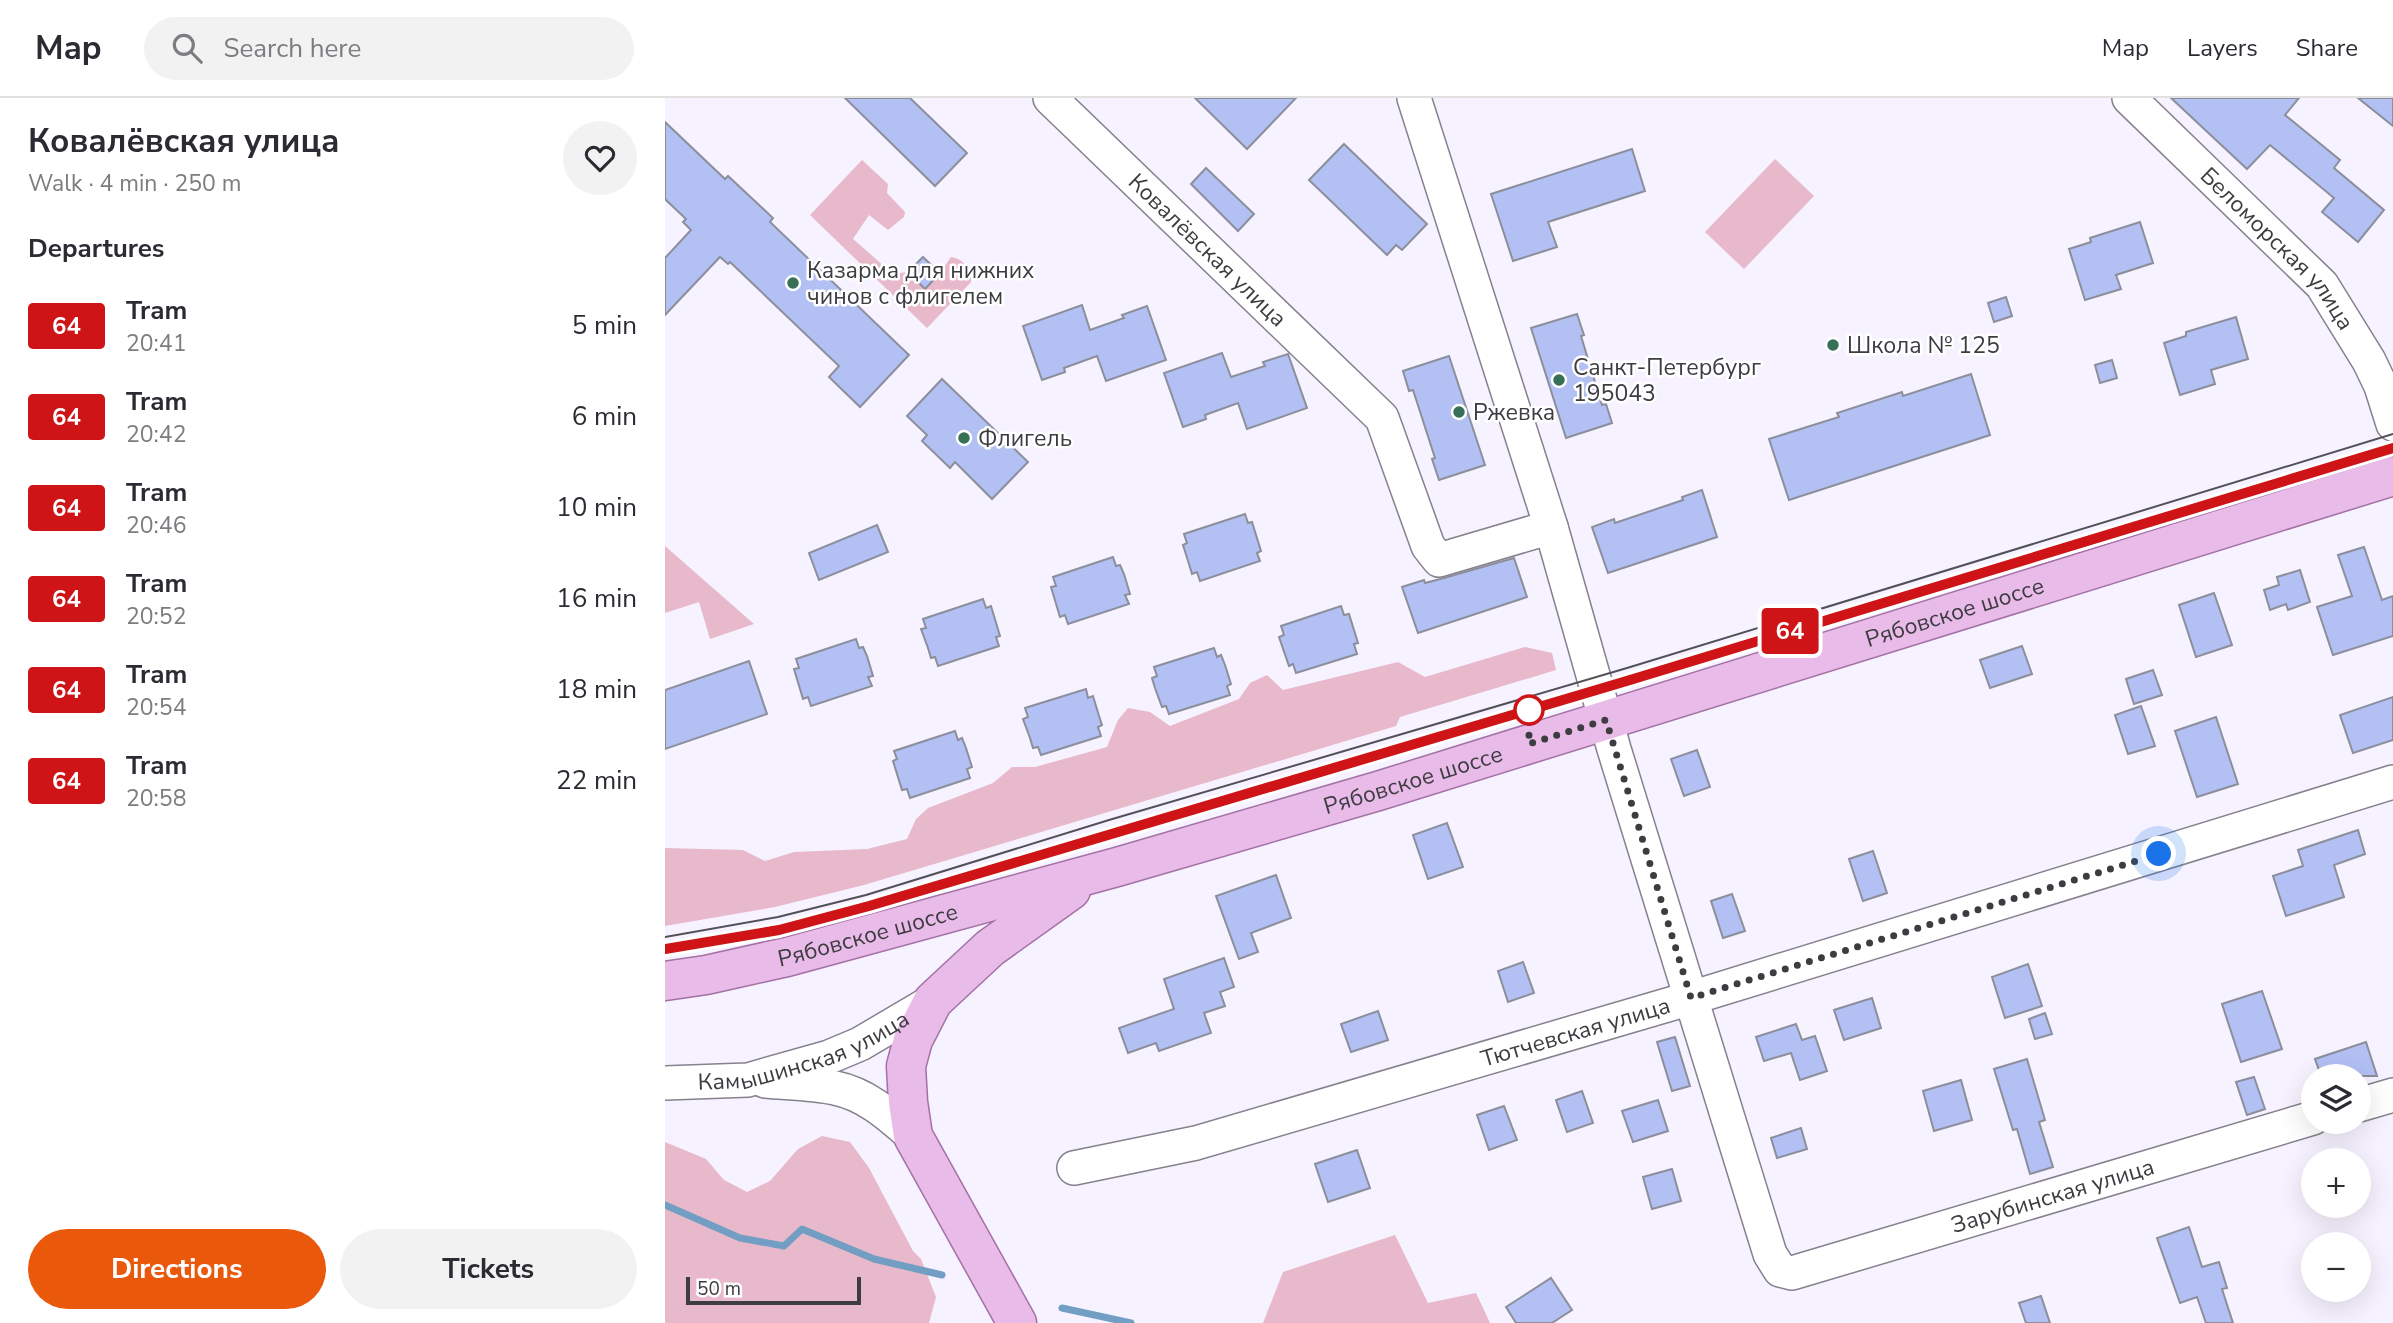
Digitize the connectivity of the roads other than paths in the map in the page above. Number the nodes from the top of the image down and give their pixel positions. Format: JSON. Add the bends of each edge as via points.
{"nodes":[{"id":1,"x":1050,"y":98,"type":"edge"},
{"id":2,"x":1414,"y":98,"type":"edge"},
{"id":3,"x":2129,"y":98,"type":"edge"},
{"id":4,"x":2393,"y":424,"type":"edge"},
{"id":5,"x":2393,"y":476,"type":"edge"},
{"id":6,"x":1551,"y":527,"type":"junction"},
{"id":7,"x":1606,"y":720,"type":"junction"},
{"id":8,"x":2393,"y":782,"type":"edge"},
{"id":9,"x":1117,"y":867,"type":"junction"},
{"id":10,"x":665,"y":981,"type":"edge"},
{"id":11,"x":1691,"y":998,"type":"junction"},
{"id":12,"x":933,"y":1001,"type":"junction"},
{"id":13,"x":748,"y":1080,"type":"junction"},
{"id":14,"x":665,"y":1083,"type":"edge"},
{"id":15,"x":2393,"y":1095,"type":"edge"},
{"id":16,"x":2371,"y":1101,"type":"edge"},
{"id":17,"x":2301,"y":1122,"type":"edge"},
{"id":18,"x":913,"y":1136,"type":"junction"},
{"id":19,"x":1074,"y":1168,"type":"dead end"},
{"id":20,"x":1017,"y":1323,"type":"edge"}],
"edges":[{"from":1,"to":6,"type":"street","name":"Ковалёвская улица","via":[[1382,418],[1428,546],[1439,560]]},
{"from":2,"to":6,"type":"street"},
{"from":3,"to":4,"type":"street","name":"Беломорская улица","via":[[2322,285],[2369,362]]},
{"from":5,"to":7,"type":"main road","name":"Рябовское шоссе"},
{"from":6,"to":7,"type":"street"},
{"from":7,"to":9,"type":"main road","name":"Рябовское шоссе"},
{"from":7,"to":11,"type":"street"},
{"from":8,"to":11,"type":"street","name":"Тютчевская улица"},
{"from":9,"to":10,"type":"main road","name":"Рябовское шоссе","via":[[787,957]]},
{"from":9,"to":12,"type":"main road","via":[[1070,890],[1036,914],[990,948]]},
{"from":11,"to":17,"type":"street","name":"Зарубинская улица","via":[[1770,1254],[1780,1270],[1792,1273]]},
{"from":11,"to":19,"type":"street","name":"Тютчевская улица","via":[[1196,1143]]},
{"from":12,"to":13,"type":"street","name":"Камышинская улица","via":[[860,1044]]},
{"from":12,"to":18,"type":"main road","via":[[913,1040],[906,1066]]},
{"from":13,"to":14,"type":"street","name":"Камышинская улица"},
{"from":13,"to":18,"type":"street","via":[[835,1088],[862,1097]]},
{"from":15,"to":16,"type":"street"},
{"from":18,"to":20,"type":"main road"}]}
